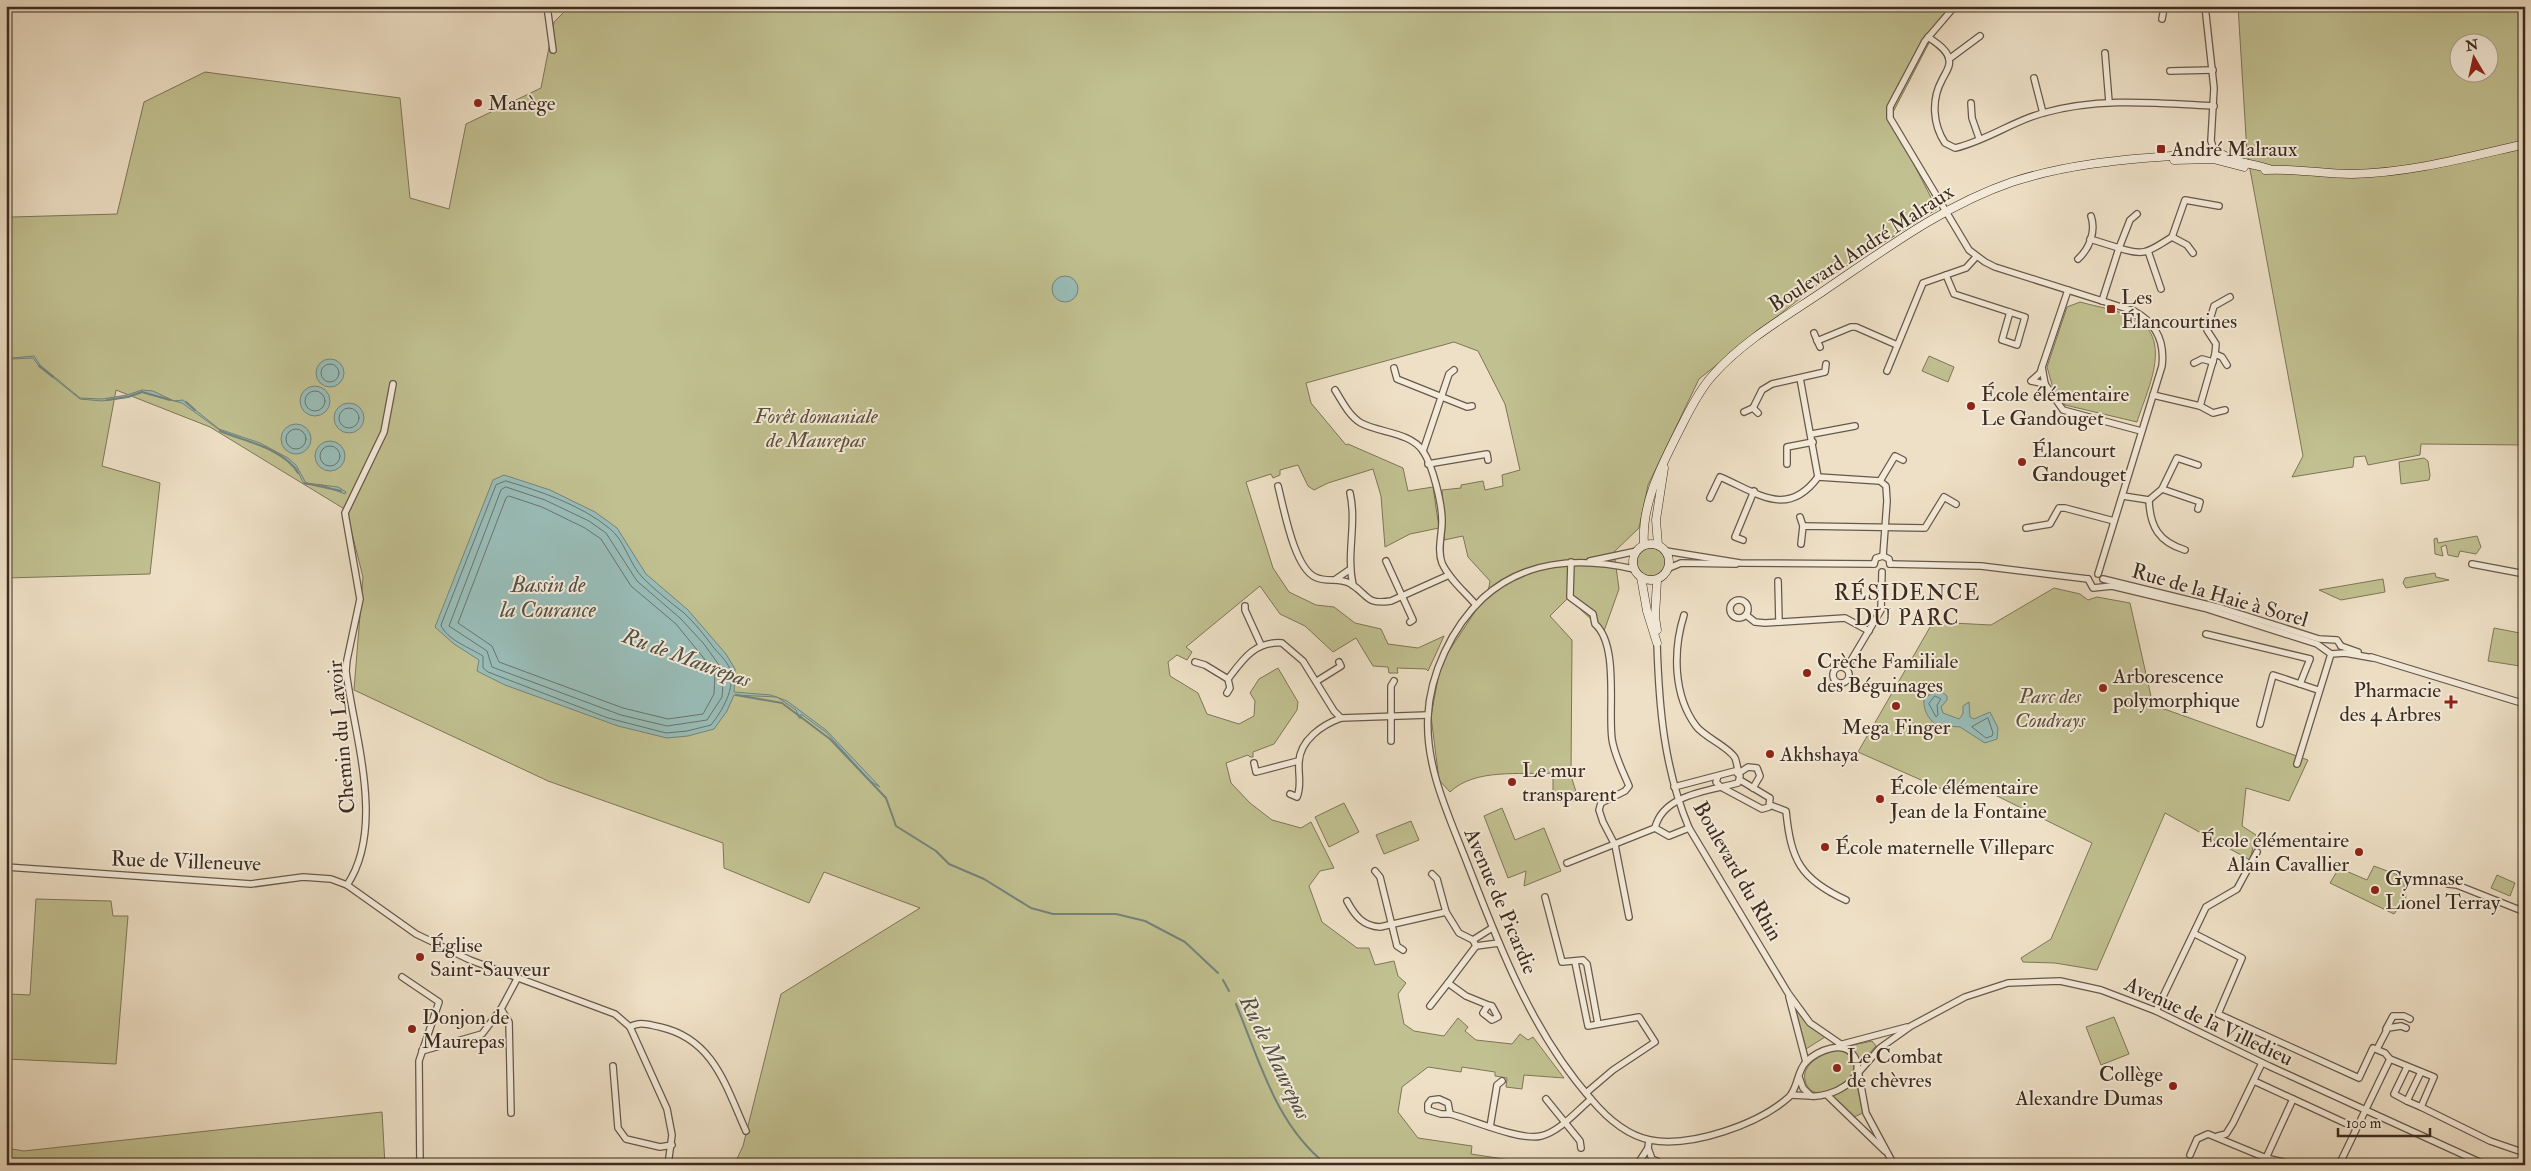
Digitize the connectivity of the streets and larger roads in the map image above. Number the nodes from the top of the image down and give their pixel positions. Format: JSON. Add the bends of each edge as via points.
{"nodes":[{"id":1,"x":547,"y":6,"type":"edge"},
{"id":2,"x":1955,"y":6,"type":"edge"},
{"id":3,"x":2205,"y":6,"type":"edge"},
{"id":4,"x":2164,"y":7,"type":"edge"},
{"id":5,"x":2162,"y":19,"type":"dead end"},
{"id":6,"x":1980,"y":36,"type":"dead end"},
{"id":7,"x":1928,"y":37,"type":"junction"},
{"id":8,"x":553,"y":50,"type":"dead end"},
{"id":9,"x":2105,"y":53,"type":"dead end"},
{"id":10,"x":1949,"y":59,"type":"junction"},
{"id":11,"x":2213,"y":70,"type":"junction"},
{"id":12,"x":2170,"y":71,"type":"dead end"},
{"id":13,"x":2034,"y":78,"type":"dead end"},
{"id":14,"x":2109,"y":102,"type":"junction"},
{"id":15,"x":1970,"y":104,"type":"dead end"},
{"id":16,"x":2214,"y":106,"type":"junction"},
{"id":17,"x":2043,"y":113,"type":"junction"},
{"id":18,"x":1979,"y":138,"type":"junction"},
{"id":19,"x":2212,"y":143,"type":"junction"},
{"id":20,"x":2525,"y":143,"type":"edge"},
{"id":21,"x":2210,"y":155,"type":"junction"},
{"id":22,"x":2219,"y":206,"type":"dead end"},
{"id":23,"x":1946,"y":211,"type":"junction"},
{"id":24,"x":2137,"y":214,"type":"dead end"},
{"id":25,"x":2091,"y":216,"type":"dead end"},
{"id":26,"x":2172,"y":237,"type":"junction"},
{"id":27,"x":2090,"y":238,"type":"junction"},
{"id":28,"x":2119,"y":248,"type":"junction"},
{"id":29,"x":2148,"y":252,"type":"junction"},
{"id":30,"x":2193,"y":253,"type":"dead end"},
{"id":31,"x":1976,"y":256,"type":"junction"},
{"id":32,"x":2078,"y":259,"type":"dead end"},
{"id":33,"x":1946,"y":275,"type":"junction"},
{"id":34,"x":2161,"y":289,"type":"dead end"},
{"id":35,"x":2068,"y":290,"type":"junction"},
{"id":36,"x":2230,"y":297,"type":"dead end"},
{"id":37,"x":2102,"y":301,"type":"junction"},
{"id":38,"x":2010,"y":312,"type":"junction"},
{"id":39,"x":1814,"y":333,"type":"dead end"},
{"id":40,"x":1897,"y":346,"type":"junction"},
{"id":41,"x":2215,"y":354,"type":"junction"},
{"id":42,"x":2213,"y":362,"type":"junction"},
{"id":43,"x":2194,"y":363,"type":"dead end"},
{"id":44,"x":1826,"y":364,"type":"dead end"},
{"id":45,"x":2227,"y":365,"type":"dead end"},
{"id":46,"x":2042,"y":367,"type":"junction"},
{"id":47,"x":1394,"y":368,"type":"dead end"},
{"id":48,"x":1454,"y":370,"type":"dead end"},
{"id":49,"x":1887,"y":371,"type":"dead end"},
{"id":50,"x":1800,"y":378,"type":"junction"},
{"id":51,"x":393,"y":384,"type":"dead end"},
{"id":52,"x":2045,"y":384,"type":"junction"},
{"id":53,"x":1335,"y":390,"type":"dead end"},
{"id":54,"x":2153,"y":395,"type":"junction"},
{"id":55,"x":1441,"y":398,"type":"junction"},
{"id":56,"x":1472,"y":406,"type":"dead end"},
{"id":57,"x":2200,"y":406,"type":"junction"},
{"id":58,"x":2225,"y":410,"type":"dead end"},
{"id":59,"x":1744,"y":412,"type":"dead end"},
{"id":60,"x":1855,"y":426,"type":"dead end"},
{"id":61,"x":2141,"y":431,"type":"junction"},
{"id":62,"x":1812,"y":434,"type":"junction"},
{"id":63,"x":1813,"y":442,"type":"junction"},
{"id":64,"x":1423,"y":451,"type":"junction"},
{"id":65,"x":1668,"y":452,"type":"junction"},
{"id":66,"x":1488,"y":460,"type":"dead end"},
{"id":67,"x":1903,"y":460,"type":"dead end"},
{"id":68,"x":1428,"y":464,"type":"junction"},
{"id":69,"x":1786,"y":464,"type":"dead end"},
{"id":70,"x":2198,"y":465,"type":"dead end"},
{"id":71,"x":1818,"y":477,"type":"junction"},
{"id":72,"x":1880,"y":481,"type":"junction"},
{"id":73,"x":1278,"y":486,"type":"dead end"},
{"id":74,"x":2162,"y":489,"type":"junction"},
{"id":75,"x":1754,"y":491,"type":"junction"},
{"id":76,"x":1350,"y":493,"type":"dead end"},
{"id":77,"x":2123,"y":496,"type":"junction"},
{"id":78,"x":1710,"y":498,"type":"dead end"},
{"id":79,"x":2149,"y":500,"type":"junction"},
{"id":80,"x":1956,"y":504,"type":"dead end"},
{"id":81,"x":2198,"y":509,"type":"dead end"},
{"id":82,"x":1800,"y":517,"type":"dead end"},
{"id":83,"x":2114,"y":521,"type":"junction"},
{"id":84,"x":1802,"y":526,"type":"junction"},
{"id":85,"x":1885,"y":528,"type":"junction"},
{"id":86,"x":2026,"y":528,"type":"dead end"},
{"id":87,"x":1743,"y":540,"type":"dead end"},
{"id":88,"x":1801,"y":544,"type":"dead end"},
{"id":89,"x":1644,"y":545,"type":"junction"},
{"id":90,"x":1658,"y":545,"type":"junction"},
{"id":91,"x":2185,"y":550,"type":"dead end"},
{"id":92,"x":1637,"y":551,"type":"junction"},
{"id":93,"x":1666,"y":551,"type":"junction"},
{"id":94,"x":1883,"y":556,"type":"junction"},
{"id":95,"x":1386,"y":561,"type":"dead end"},
{"id":96,"x":1571,"y":562,"type":"junction"},
{"id":97,"x":1584,"y":562,"type":"junction"},
{"id":98,"x":1740,"y":563,"type":"junction"},
{"id":99,"x":1874,"y":564,"type":"junction"},
{"id":100,"x":1890,"y":564,"type":"junction"},
{"id":101,"x":2472,"y":564,"type":"dead end"},
{"id":102,"x":1669,"y":568,"type":"junction"},
{"id":103,"x":1634,"y":569,"type":"junction"},
{"id":104,"x":1350,"y":570,"type":"junction"},
{"id":105,"x":1882,"y":572,"type":"junction"},
{"id":106,"x":2098,"y":574,"type":"junction"},
{"id":107,"x":2525,"y":574,"type":"edge"},
{"id":108,"x":1449,"y":575,"type":"junction"},
{"id":109,"x":1641,"y":577,"type":"junction"},
{"id":110,"x":1336,"y":578,"type":"junction"},
{"id":111,"x":2088,"y":579,"type":"junction"},
{"id":112,"x":2103,"y":579,"type":"junction"},
{"id":113,"x":1656,"y":580,"type":"junction"},
{"id":114,"x":1778,"y":581,"type":"dead end"},
{"id":115,"x":1353,"y":585,"type":"junction"},
{"id":116,"x":2101,"y":586,"type":"junction"},
{"id":117,"x":1402,"y":596,"type":"junction"},
{"id":118,"x":1476,"y":605,"type":"junction"},
{"id":119,"x":1246,"y":606,"type":"dead end"},
{"id":120,"x":1684,"y":615,"type":"dead end"},
{"id":121,"x":1746,"y":615,"type":"dead end"},
{"id":122,"x":1410,"y":622,"type":"dead end"},
{"id":123,"x":1779,"y":622,"type":"junction"},
{"id":124,"x":1870,"y":632,"type":"junction"},
{"id":125,"x":2206,"y":634,"type":"dead end"},
{"id":126,"x":2329,"y":641,"type":"junction"},
{"id":127,"x":1657,"y":643,"type":"junction"},
{"id":128,"x":1261,"y":645,"type":"junction"},
{"id":129,"x":2341,"y":646,"type":"junction"},
{"id":130,"x":2327,"y":648,"type":"junction"},
{"id":131,"x":2339,"y":652,"type":"junction"},
{"id":132,"x":2331,"y":654,"type":"junction"},
{"id":133,"x":2373,"y":658,"type":"junction"},
{"id":134,"x":1195,"y":662,"type":"dead end"},
{"id":135,"x":1338,"y":662,"type":"dead end"},
{"id":136,"x":1846,"y":669,"type":"dead end"},
{"id":137,"x":1228,"y":679,"type":"junction"},
{"id":138,"x":1394,"y":681,"type":"dead end"},
{"id":139,"x":1316,"y":682,"type":"junction"},
{"id":140,"x":2300,"y":684,"type":"junction"},
{"id":141,"x":2318,"y":690,"type":"junction"},
{"id":142,"x":1227,"y":694,"type":"dead end"},
{"id":143,"x":2525,"y":704,"type":"edge"},
{"id":144,"x":1428,"y":715,"type":"junction"},
{"id":145,"x":1392,"y":716,"type":"junction"},
{"id":146,"x":1341,"y":718,"type":"junction"},
{"id":147,"x":2260,"y":724,"type":"dead end"},
{"id":148,"x":1391,"y":741,"type":"dead end"},
{"id":149,"x":1298,"y":760,"type":"junction"},
{"id":150,"x":1254,"y":763,"type":"dead end"},
{"id":151,"x":2297,"y":764,"type":"dead end"},
{"id":152,"x":1738,"y":772,"type":"junction"},
{"id":153,"x":1718,"y":776,"type":"junction"},
{"id":154,"x":1740,"y":780,"type":"junction"},
{"id":155,"x":1722,"y":787,"type":"junction"},
{"id":156,"x":1674,"y":788,"type":"junction"},
{"id":157,"x":1753,"y":788,"type":"junction"},
{"id":158,"x":1290,"y":794,"type":"dead end"},
{"id":159,"x":1678,"y":800,"type":"junction"},
{"id":160,"x":1770,"y":805,"type":"junction"},
{"id":161,"x":1655,"y":828,"type":"junction"},
{"id":162,"x":1689,"y":828,"type":"junction"},
{"id":163,"x":1615,"y":845,"type":"junction"},
{"id":164,"x":2256,"y":852,"type":"dead end"},
{"id":165,"x":1567,"y":863,"type":"dead end"},
{"id":166,"x":6,"y":867,"type":"edge"},
{"id":167,"x":1375,"y":871,"type":"dead end"},
{"id":168,"x":1432,"y":874,"type":"dead end"},
{"id":169,"x":2448,"y":884,"type":"dead end"},
{"id":170,"x":347,"y":885,"type":"junction"},
{"id":171,"x":1545,"y":897,"type":"dead end"},
{"id":172,"x":1846,"y":900,"type":"dead end"},
{"id":173,"x":1347,"y":901,"type":"dead end"},
{"id":174,"x":1446,"y":912,"type":"junction"},
{"id":175,"x":2525,"y":912,"type":"edge"},
{"id":176,"x":1630,"y":917,"type":"dead end"},
{"id":177,"x":1392,"y":924,"type":"junction"},
{"id":178,"x":1492,"y":928,"type":"junction"},
{"id":179,"x":2195,"y":934,"type":"junction"},
{"id":180,"x":1475,"y":943,"type":"junction"},
{"id":181,"x":1499,"y":943,"type":"junction"},
{"id":182,"x":1404,"y":950,"type":"dead end"},
{"id":183,"x":1575,"y":962,"type":"junction"},
{"id":184,"x":402,"y":977,"type":"dead end"},
{"id":185,"x":517,"y":979,"type":"junction"},
{"id":186,"x":1448,"y":983,"type":"junction"},
{"id":187,"x":1788,"y":993,"type":"junction"},
{"id":188,"x":1488,"y":1005,"type":"dead end"},
{"id":189,"x":1430,"y":1006,"type":"dead end"},
{"id":190,"x":501,"y":1009,"type":"junction"},
{"id":191,"x":2156,"y":1011,"type":"junction"},
{"id":192,"x":2410,"y":1019,"type":"dead end"},
{"id":193,"x":1598,"y":1024,"type":"junction"},
{"id":194,"x":1912,"y":1026,"type":"junction"},
{"id":195,"x":630,"y":1027,"type":"junction"},
{"id":196,"x":2406,"y":1028,"type":"dead end"},
{"id":197,"x":2385,"y":1032,"type":"junction"},
{"id":198,"x":1841,"y":1046,"type":"junction"},
{"id":199,"x":2377,"y":1049,"type":"junction"},
{"id":200,"x":422,"y":1051,"type":"junction"},
{"id":201,"x":2390,"y":1060,"type":"junction"},
{"id":202,"x":1806,"y":1062,"type":"junction"},
{"id":203,"x":2262,"y":1063,"type":"junction"},
{"id":204,"x":613,"y":1066,"type":"dead end"},
{"id":205,"x":2407,"y":1067,"type":"junction"},
{"id":206,"x":1857,"y":1072,"type":"junction"},
{"id":207,"x":2421,"y":1072,"type":"junction"},
{"id":208,"x":1799,"y":1077,"type":"junction"},
{"id":209,"x":1502,"y":1081,"type":"dead end"},
{"id":210,"x":2254,"y":1081,"type":"junction"},
{"id":211,"x":1586,"y":1093,"type":"junction"},
{"id":212,"x":1792,"y":1095,"type":"junction"},
{"id":213,"x":1827,"y":1095,"type":"junction"},
{"id":214,"x":1811,"y":1096,"type":"junction"},
{"id":215,"x":1546,"y":1099,"type":"dead end"},
{"id":216,"x":2293,"y":1099,"type":"junction"},
{"id":217,"x":1591,"y":1100,"type":"junction"},
{"id":218,"x":2407,"y":1101,"type":"junction"},
{"id":219,"x":2421,"y":1107,"type":"junction"},
{"id":220,"x":2365,"y":1109,"type":"junction"},
{"id":221,"x":511,"y":1113,"type":"dead end"},
{"id":222,"x":1450,"y":1114,"type":"dead end"},
{"id":223,"x":1564,"y":1122,"type":"junction"},
{"id":224,"x":1490,"y":1127,"type":"junction"},
{"id":225,"x":2356,"y":1128,"type":"junction"},
{"id":226,"x":746,"y":1131,"type":"dead end"},
{"id":227,"x":2218,"y":1136,"type":"junction"},
{"id":228,"x":1649,"y":1140,"type":"junction"},
{"id":229,"x":672,"y":1145,"type":"junction"},
{"id":230,"x":1581,"y":1148,"type":"dead end"},
{"id":231,"x":1648,"y":1148,"type":"junction"},
{"id":232,"x":2525,"y":1153,"type":"edge"},
{"id":233,"x":1889,"y":1155,"type":"junction"},
{"id":234,"x":2190,"y":1155,"type":"dead end"},
{"id":235,"x":2266,"y":1158,"type":"junction"},
{"id":236,"x":1652,"y":1159,"type":"junction"},
{"id":237,"x":2483,"y":1164,"type":"edge"},
{"id":238,"x":420,"y":1165,"type":"edge"},
{"id":239,"x":668,"y":1165,"type":"edge"},
{"id":240,"x":1637,"y":1165,"type":"edge"},
{"id":241,"x":1646,"y":1165,"type":"edge"},
{"id":242,"x":1665,"y":1165,"type":"edge"},
{"id":243,"x":1894,"y":1165,"type":"edge"},
{"id":244,"x":2296,"y":1165,"type":"edge"},
{"id":245,"x":2339,"y":1165,"type":"edge"}],
"edges":[{"from":1,"to":8,"type":"street"},
{"from":2,"to":7,"type":"street"},
{"from":3,"to":4,"type":"street"},
{"from":3,"to":11,"type":"street"},
{"from":4,"to":5,"type":"street"},
{"from":6,"to":10,"type":"street"},
{"from":7,"to":10,"type":"street","via":[[1945,51]]},
{"from":7,"to":23,"type":"street","via":[[1890,108],[1890,118]]},
{"from":9,"to":14,"type":"street"},
{"from":10,"to":18,"type":"street","via":[[1949,68],[1940,82],[1935,101],[1935,119],[1941,136],[1945,143],[1955,148]]},
{"from":11,"to":12,"type":"street"},
{"from":11,"to":16,"type":"street"},
{"from":13,"to":17,"type":"street"},
{"from":14,"to":16,"type":"street"},
{"from":14,"to":17,"type":"street","via":[[2079,104]]},
{"from":15,"to":18,"type":"street"},
{"from":16,"to":19,"type":"street"},
{"from":17,"to":18,"type":"street"},
{"from":19,"to":21,"type":"street"},
{"from":19,"to":21,"type":"street"},
{"from":20,"to":21,"type":"street","name":"Boulevard André Malraux","via":[[2416,168],[2374,173],[2309,173],[2236,166]]},
{"from":21,"to":23,"type":"street","name":"Boulevard André Malraux","via":[[2082,164],[1990,190]]},
{"from":22,"to":26,"type":"street","via":[[2184,200]]},
{"from":23,"to":31,"type":"street"},
{"from":23,"to":65,"type":"street","name":"Boulevard André Malraux","via":[[1746,344],[1712,375]]},
{"from":24,"to":28,"type":"street","via":[[2130,220]]},
{"from":25,"to":27,"type":"street","via":[[2094,227]]},
{"from":26,"to":29,"type":"street"},
{"from":26,"to":30,"type":"street","via":[[2187,245]]},
{"from":27,"to":28,"type":"street"},
{"from":27,"to":32,"type":"street","via":[[2085,253]]},
{"from":28,"to":29,"type":"street","via":[[2137,254]]},
{"from":28,"to":37,"type":"street"},
{"from":29,"to":34,"type":"street"},
{"from":31,"to":33,"type":"street","via":[[1966,268]]},
{"from":31,"to":35,"type":"street","via":[[1995,267]]},
{"from":33,"to":38,"type":"street","via":[[1954,294]]},
{"from":33,"to":40,"type":"street","via":[[1923,283]]},
{"from":35,"to":37,"type":"street"},
{"from":35,"to":46,"type":"street"},
{"from":36,"to":41,"type":"street","via":[[2214,306],[2208,330],[2216,344]]},
{"from":37,"to":54,"type":"street","via":[[2143,316],[2159,333],[2164,357]]},
{"from":38,"to":38,"type":"street","via":[[2025,317],[2016,345],[2002,340]]},
{"from":39,"to":40,"type":"street","via":[[1818,344],[1856,327]]},
{"from":40,"to":49,"type":"street"},
{"from":41,"to":42,"type":"street"},
{"from":41,"to":45,"type":"street","via":[[2222,357]]},
{"from":42,"to":43,"type":"street","via":[[2202,359]]},
{"from":42,"to":57,"type":"street"},
{"from":44,"to":50,"type":"street","via":[[1827,375]]},
{"from":46,"to":52,"type":"street"},
{"from":46,"to":52,"type":"street","via":[[2031,382]]},
{"from":47,"to":55,"type":"street","via":[[1397,379]]},
{"from":48,"to":55,"type":"street","via":[[1449,374]]},
{"from":50,"to":59,"type":"street","via":[[1772,384],[1762,390],[1755,410]]},
{"from":50,"to":62,"type":"street"},
{"from":51,"to":170,"type":"street","name":"Chemin du Lavoir","via":[[384,432],[345,513],[360,599],[346,671],[366,801],[359,864]]},
{"from":52,"to":61,"type":"street","via":[[2063,410]]},
{"from":53,"to":64,"type":"street","via":[[1360,422],[1401,436]]},
{"from":54,"to":57,"type":"street"},
{"from":54,"to":61,"type":"street"},
{"from":55,"to":56,"type":"street"},
{"from":55,"to":64,"type":"street"},
{"from":57,"to":58,"type":"street","via":[[2213,413]]},
{"from":60,"to":62,"type":"street"},
{"from":61,"to":77,"type":"street"},
{"from":62,"to":63,"type":"street"},
{"from":63,"to":69,"type":"street","via":[[1787,447]]},
{"from":63,"to":71,"type":"street"},
{"from":64,"to":68,"type":"street"},
{"from":65,"to":89,"type":"street","name":"Boulevard André Malraux","via":[[1660,465],[1646,517]]},
{"from":65,"to":90,"type":"street","name":"Boulevard André Malraux","via":[[1658,496]]},
{"from":66,"to":68,"type":"street","via":[[1487,454]]},
{"from":67,"to":72,"type":"street","via":[[1895,456]]},
{"from":68,"to":108,"type":"street","via":[[1440,499],[1439,551]]},
{"from":70,"to":74,"type":"street","via":[[2177,458]]},
{"from":71,"to":72,"type":"street"},
{"from":71,"to":75,"type":"street","via":[[1800,496],[1790,500],[1773,499]]},
{"from":72,"to":85,"type":"street","via":[[1886,486]]},
{"from":73,"to":110,"type":"street","via":[[1301,566],[1314,577],[1324,580]]},
{"from":74,"to":79,"type":"street"},
{"from":74,"to":81,"type":"street","via":[[2200,502]]},
{"from":75,"to":78,"type":"street","via":[[1720,476]]},
{"from":75,"to":87,"type":"street","via":[[1735,537]]},
{"from":76,"to":104,"type":"street","via":[[1354,509]]},
{"from":77,"to":79,"type":"street"},
{"from":77,"to":83,"type":"street"},
{"from":79,"to":91,"type":"street","via":[[2150,518],[2158,535]]},
{"from":80,"to":85,"type":"street","via":[[1944,497],[1925,528]]},
{"from":82,"to":84,"type":"street"},
{"from":83,"to":86,"type":"street","via":[[2059,508],[2050,524]]},
{"from":83,"to":106,"type":"street"},
{"from":84,"to":85,"type":"street"},
{"from":84,"to":88,"type":"street"},
{"from":85,"to":94,"type":"street"},
{"from":89,"to":90,"type":"street"},
{"from":89,"to":92,"type":"street"},
{"from":90,"to":93,"type":"street"},
{"from":92,"to":97,"type":"street","name":"Avenue de Picardie"},
{"from":92,"to":103,"type":"street"},
{"from":93,"to":98,"type":"street"},
{"from":93,"to":102,"type":"street","via":[[1670,559]]},
{"from":94,"to":99,"type":"street","via":[[1876,558]]},
{"from":94,"to":100,"type":"street"},
{"from":95,"to":117,"type":"street"},
{"from":96,"to":97,"type":"street","name":"Avenue de Picardie"},
{"from":96,"to":118,"type":"street","name":"Avenue de Picardie","via":[[1528,569],[1506,580]]},
{"from":96,"to":163,"type":"street","via":[[1570,597],[1593,614],[1610,657],[1612,740],[1629,786],[1601,803],[1603,822]]},
{"from":97,"to":103,"type":"street","name":"Avenue de Picardie"},
{"from":98,"to":99,"type":"street"},
{"from":98,"to":102,"type":"street","via":[[1729,566],[1678,563]]},
{"from":99,"to":105,"type":"street"},
{"from":100,"to":105,"type":"street","via":[[1887,571]]},
{"from":100,"to":111,"type":"street","via":[[1981,566]]},
{"from":101,"to":107,"type":"street"},
{"from":102,"to":113,"type":"street"},
{"from":103,"to":109,"type":"street"},
{"from":104,"to":110,"type":"street"},
{"from":104,"to":115,"type":"street"},
{"from":105,"to":124,"type":"street","via":[[1881,610]]},
{"from":106,"to":111,"type":"street"},
{"from":106,"to":112,"type":"street"},
{"from":108,"to":117,"type":"street"},
{"from":108,"to":118,"type":"street"},
{"from":109,"to":113,"type":"street"},
{"from":109,"to":127,"type":"street","name":"Boulevard du Rhin"},
{"from":110,"to":115,"type":"street"},
{"from":111,"to":116,"type":"street","via":[[2093,588]]},
{"from":112,"to":116,"type":"street"},
{"from":112,"to":126,"type":"street","name":"Rue de la Haie à Sorel","via":[[2212,605]]},
{"from":113,"to":127,"type":"street","name":"Boulevard du Rhin"},
{"from":114,"to":123,"type":"street"},
{"from":115,"to":117,"type":"street","via":[[1367,599],[1375,601],[1391,601]]},
{"from":116,"to":130,"type":"street","name":"Rue de la Haie à Sorel","via":[[2212,610]]},
{"from":117,"to":122,"type":"street","via":[[1413,620]]},
{"from":118,"to":144,"type":"street","name":"Avenue de Picardie","via":[[1440,662]]},
{"from":119,"to":128,"type":"street"},
{"from":120,"to":152,"type":"street","via":[[1678,635],[1680,693],[1696,727],[1734,756]]},
{"from":121,"to":123,"type":"street","via":[[1755,622]]},
{"from":123,"to":124,"type":"street","via":[[1845,618]]},
{"from":124,"to":136,"type":"street"},
{"from":125,"to":140,"type":"street","via":[[2310,659]]},
{"from":126,"to":129,"type":"street","via":[[2337,640]]},
{"from":126,"to":130,"type":"street"},
{"from":127,"to":156,"type":"street","name":"Boulevard du Rhin","via":[[1662,726]]},
{"from":128,"to":137,"type":"street","via":[[1245,657]]},
{"from":128,"to":139,"type":"street","via":[[1282,643],[1303,661]]},
{"from":129,"to":131,"type":"street"},
{"from":129,"to":133,"type":"street"},
{"from":130,"to":132,"type":"street"},
{"from":131,"to":132,"type":"street"},
{"from":131,"to":133,"type":"street"},
{"from":132,"to":141,"type":"street"},
{"from":133,"to":143,"type":"street"},
{"from":134,"to":137,"type":"street"},
{"from":135,"to":139,"type":"street","via":[[1340,666]]},
{"from":137,"to":142,"type":"street","via":[[1230,688]]},
{"from":138,"to":145,"type":"street"},
{"from":139,"to":146,"type":"street"},
{"from":140,"to":141,"type":"street"},
{"from":140,"to":147,"type":"street","via":[[2273,675]]},
{"from":141,"to":151,"type":"street"},
{"from":144,"to":145,"type":"street"},
{"from":144,"to":178,"type":"street","name":"Avenue de Picardie","via":[[1430,754],[1437,784]]},
{"from":145,"to":146,"type":"street"},
{"from":145,"to":148,"type":"street"},
{"from":146,"to":149,"type":"street","via":[[1314,733]]},
{"from":149,"to":150,"type":"street","via":[[1256,772]]},
{"from":149,"to":158,"type":"street","via":[[1301,788],[1297,797]]},
{"from":152,"to":153,"type":"street"},
{"from":152,"to":154,"type":"street"},
{"from":152,"to":157,"type":"street","via":[[1748,767],[1757,768],[1760,776]]},
{"from":153,"to":155,"type":"street","via":[[1716,782]]},
{"from":153,"to":156,"type":"street"},
{"from":154,"to":155,"type":"street"},
{"from":154,"to":157,"type":"street"},
{"from":155,"to":159,"type":"street"},
{"from":155,"to":160,"type":"street","via":[[1762,809]]},
{"from":156,"to":159,"type":"street","name":"Boulevard du Rhin"},
{"from":157,"to":160,"type":"street","via":[[1770,798]]},
{"from":159,"to":161,"type":"street","via":[[1667,806],[1657,818]]},
{"from":159,"to":162,"type":"street","name":"Boulevard du Rhin"},
{"from":160,"to":172,"type":"street","via":[[1786,811],[1792,849],[1803,872],[1824,890]]},
{"from":161,"to":162,"type":"street","via":[[1669,836]]},
{"from":161,"to":163,"type":"street"},
{"from":162,"to":187,"type":"street","name":"Boulevard du Rhin"},
{"from":163,"to":165,"type":"street"},
{"from":163,"to":176,"type":"street"},
{"from":164,"to":179,"type":"street","via":[[2237,889],[2206,907]]},
{"from":166,"to":170,"type":"street","name":"Rue de Villeneuve","via":[[251,884],[312,876]]},
{"from":167,"to":177,"type":"street","via":[[1380,877]]},
{"from":168,"to":174,"type":"street","via":[[1437,879]]},
{"from":169,"to":175,"type":"street"},
{"from":170,"to":185,"type":"street","name":"Rue de Villeneuve","via":[[416,934]]},
{"from":171,"to":183,"type":"street","via":[[1562,962]]},
{"from":173,"to":177,"type":"street","via":[[1353,913],[1371,926]]},
{"from":174,"to":177,"type":"street"},
{"from":174,"to":180,"type":"street","via":[[1459,933]]},
{"from":177,"to":182,"type":"street","via":[[1397,946]]},
{"from":178,"to":180,"type":"street"},
{"from":178,"to":181,"type":"street","name":"Avenue de Picardie"},
{"from":179,"to":191,"type":"street"},
{"from":179,"to":199,"type":"street","via":[[2242,958],[2218,1014],[2359,1078],[2373,1048]]},
{"from":180,"to":181,"type":"street"},
{"from":180,"to":186,"type":"street"},
{"from":181,"to":211,"type":"street","name":"Avenue de Picardie","via":[[1555,1051]]},
{"from":183,"to":193,"type":"street","via":[[1583,960],[1587,964]]},
{"from":183,"to":193,"type":"street","via":[[1588,1026]]},
{"from":184,"to":200,"type":"street","via":[[439,1002]]},
{"from":185,"to":190,"type":"street"},
{"from":185,"to":195,"type":"street","name":"Rue de Villeneuve","via":[[615,1014]]},
{"from":186,"to":188,"type":"street","via":[[1466,996]]},
{"from":186,"to":189,"type":"street"},
{"from":187,"to":198,"type":"street","name":"Boulevard du Rhin","via":[[1810,1023]]},
{"from":187,"to":202,"type":"street","name":"Boulevard du Rhin"},
{"from":190,"to":200,"type":"street","via":[[482,1034]]},
{"from":190,"to":221,"type":"street","via":[[509,1022]]},
{"from":191,"to":194,"type":"street","name":"Avenue de la Villedieu","via":[[2082,984],[2032,980],[2008,983],[1965,997]]},
{"from":191,"to":203,"type":"street","name":"Avenue de la Villedieu"},
{"from":192,"to":197,"type":"street","via":[[2393,1016]]},
{"from":193,"to":211,"type":"street","via":[[1639,1017],[1655,1042],[1612,1070]]},
{"from":194,"to":198,"type":"street","name":"Avenue de la Villedieu"},
{"from":194,"to":206,"type":"street","name":"Avenue de la Villedieu","via":[[1880,1048]]},
{"from":195,"to":226,"type":"street","via":[[638,1023],[668,1029],[704,1050],[717,1066]]},
{"from":195,"to":229,"type":"street","name":"Rue de Villeneuve","via":[[667,1110]]},
{"from":196,"to":197,"type":"street","via":[[2394,1026]]},
{"from":197,"to":199,"type":"street"},
{"from":198,"to":202,"type":"street"},
{"from":198,"to":206,"type":"street","via":[[1856,1058]]},
{"from":199,"to":201,"type":"street","via":[[2385,1052]]},
{"from":200,"to":238,"type":"street","via":[[419,1061]]},
{"from":201,"to":205,"type":"street"},
{"from":201,"to":220,"type":"street"},
{"from":202,"to":208,"type":"street"},
{"from":203,"to":210,"type":"street"},
{"from":203,"to":220,"type":"street","name":"Avenue de la Villedieu"},
{"from":204,"to":229,"type":"street","via":[[618,1128],[626,1140],[660,1147]]},
{"from":205,"to":207,"type":"street"},
{"from":205,"to":218,"type":"street","via":[[2394,1094]]},
{"from":206,"to":213,"type":"street"},
{"from":206,"to":233,"type":"street","via":[[1866,1113]]},
{"from":207,"to":218,"type":"street"},
{"from":207,"to":219,"type":"street","via":[[2434,1077]]},
{"from":208,"to":212,"type":"street"},
{"from":208,"to":214,"type":"street"},
{"from":209,"to":224,"type":"street","via":[[1497,1085]]},
{"from":210,"to":216,"type":"street"},
{"from":210,"to":227,"type":"street","via":[[2226,1134]]},
{"from":211,"to":217,"type":"street","name":"Avenue de Picardie"},
{"from":212,"to":214,"type":"street"},
{"from":212,"to":228,"type":"street","name":"Avenue de Picardie","via":[[1755,1119],[1726,1132],[1685,1139]]},
{"from":213,"to":214,"type":"street"},
{"from":213,"to":233,"type":"street"},
{"from":215,"to":223,"type":"street"},
{"from":216,"to":225,"type":"street"},
{"from":216,"to":235,"type":"street"},
{"from":217,"to":223,"type":"street"},
{"from":217,"to":228,"type":"street","name":"Avenue de Picardie","via":[[1616,1125]]},
{"from":218,"to":219,"type":"street"},
{"from":219,"to":232,"type":"street"},
{"from":220,"to":225,"type":"street"},
{"from":220,"to":237,"type":"street","name":"Avenue de la Villedieu"},
{"from":222,"to":224,"type":"street"},
{"from":223,"to":224,"type":"street","via":[[1541,1136]]},
{"from":223,"to":230,"type":"street","via":[[1580,1141]]},
{"from":225,"to":245,"type":"street"},
{"from":227,"to":234,"type":"street","via":[[2208,1134],[2197,1138]]},
{"from":227,"to":235,"type":"street"},
{"from":228,"to":231,"type":"street"},
{"from":229,"to":239,"type":"street","name":"Rue de Villeneuve"},
{"from":231,"to":236,"type":"street"},
{"from":231,"to":240,"type":"street"},
{"from":233,"to":243,"type":"street"},
{"from":235,"to":244,"type":"street"},
{"from":236,"to":241,"type":"street"},
{"from":236,"to":242,"type":"street"}]}
